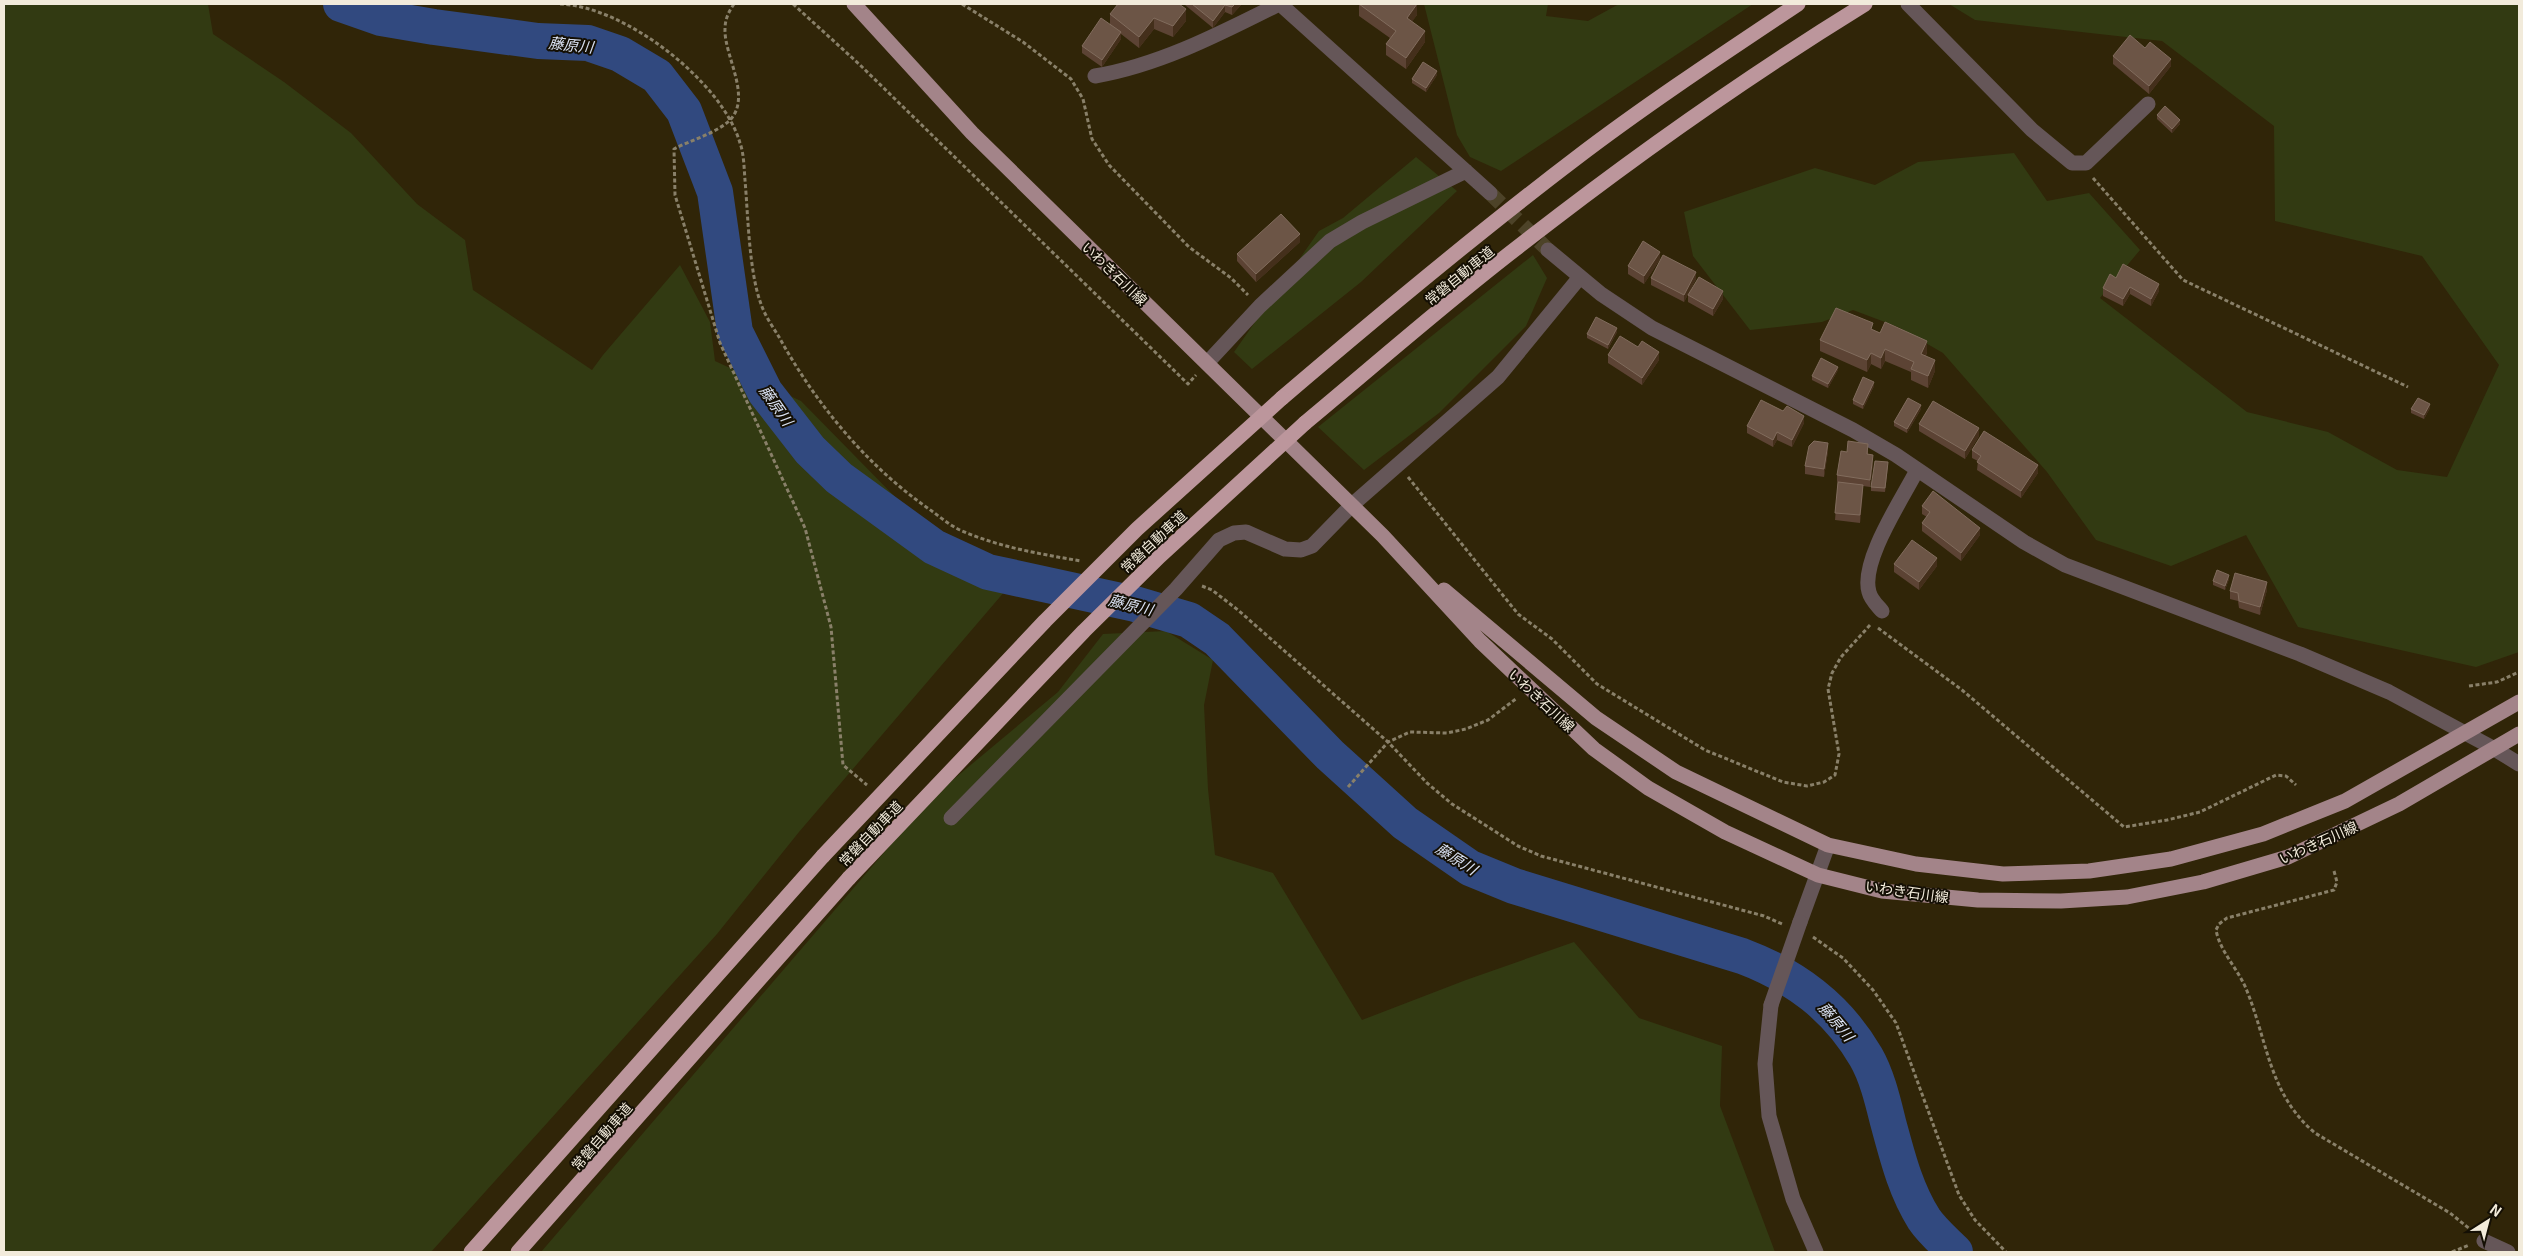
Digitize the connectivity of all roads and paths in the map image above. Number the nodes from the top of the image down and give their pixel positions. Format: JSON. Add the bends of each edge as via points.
{"nodes":[{"id":1,"x":560,"y":4,"type":"edge"},
{"id":2,"x":734,"y":4,"type":"edge"},
{"id":3,"x":792,"y":4,"type":"edge"},
{"id":4,"x":854,"y":4,"type":"edge"},
{"id":5,"x":962,"y":4,"type":"edge"},
{"id":6,"x":1280,"y":4,"type":"edge"},
{"id":7,"x":1798,"y":4,"type":"edge"},
{"id":8,"x":1865,"y":4,"type":"edge"},
{"id":9,"x":1908,"y":4,"type":"edge"},
{"id":10,"x":1095,"y":76,"type":"dead end"},
{"id":11,"x":2148,"y":104,"type":"dead end"},
{"id":12,"x":730,"y":119,"type":"junction"},
{"id":13,"x":2080,"y":163,"type":"junction"},
{"id":14,"x":1466,"y":171,"type":"junction"},
{"id":15,"x":1490,"y":193,"type":"tunnel mouth"},
{"id":16,"x":1548,"y":250,"type":"tunnel mouth"},
{"id":17,"x":1580,"y":277,"type":"junction"},
{"id":18,"x":1260,"y":306,"type":"junction"},
{"id":19,"x":1207,"y":363,"type":"junction"},
{"id":20,"x":2408,"y":387,"type":"dead end"},
{"id":21,"x":1398,"y":465,"type":"junction"},
{"id":22,"x":1918,"y":470,"type":"junction"},
{"id":23,"x":1352,"y":506,"type":"junction"},
{"id":24,"x":1383,"y":536,"type":"junction"},
{"id":25,"x":1090,"y":563,"type":"dead end"},
{"id":26,"x":1180,"y":584,"type":"junction"},
{"id":27,"x":1882,"y":611,"type":"joint"},
{"id":28,"x":1871,"y":623,"type":"junction"},
{"id":29,"x":2519,"y":672,"type":"edge"},
{"id":30,"x":2470,"y":686,"type":"dead end"},
{"id":31,"x":1530,"y":689,"type":"junction"},
{"id":32,"x":2519,"y":702,"type":"edge"},
{"id":33,"x":2464,"y":732,"type":"junction"},
{"id":34,"x":2519,"y":734,"type":"edge"},
{"id":35,"x":1388,"y":742,"type":"junction"},
{"id":36,"x":2493,"y":748,"type":"junction"},
{"id":37,"x":2519,"y":764,"type":"edge"},
{"id":38,"x":2296,"y":785,"type":"dead end"},
{"id":39,"x":1348,"y":787,"type":"dead end"},
{"id":40,"x":873,"y":790,"type":"dead end"},
{"id":41,"x":951,"y":818,"type":"dead end"},
{"id":42,"x":1828,"y":845,"type":"junction"},
{"id":43,"x":2334,"y":871,"type":"dead end"},
{"id":44,"x":1818,"y":875,"type":"junction"},
{"id":45,"x":1798,"y":927,"type":"junction"},
{"id":46,"x":2484,"y":1241,"type":"joint"},
{"id":47,"x":471,"y":1252,"type":"edge"},
{"id":48,"x":518,"y":1252,"type":"edge"},
{"id":49,"x":1816,"y":1252,"type":"edge"},
{"id":50,"x":2006,"y":1252,"type":"edge"},
{"id":51,"x":2508,"y":1252,"type":"edge"}],
"edges":[{"from":1,"to":12,"type":"path","via":[[593,10],[626,22],[653,40],[697,76]]},
{"from":2,"to":12,"type":"path","via":[[724,30],[738,93]]},
{"from":3,"to":19,"type":"path","via":[[866,71],[1188,384]]},
{"from":4,"to":19,"type":"main road","name":"いわき石川線","via":[[972,133]]},
{"from":5,"to":18,"type":"path","via":[[1022,42],[1071,79],[1082,99],[1098,152],[1189,247],[1231,278]]},
{"from":6,"to":10,"type":"street","via":[[1209,39],[1118,72]]},
{"from":6,"to":14,"type":"street"},
{"from":7,"to":47,"type":"highway","name":"常磐自動車道","bridge":true,"via":[[1576,158],[1392,304],[1137,529],[1045,620],[823,856]]},
{"from":8,"to":48,"type":"highway","name":"常磐自動車道","bridge":true,"via":[[1704,110],[1517,248],[1305,423],[1160,556],[850,878]]},
{"from":9,"to":13,"type":"street","via":[[2032,130],[2072,163]]},
{"from":11,"to":13,"type":"street","via":[[2086,163]]},
{"from":12,"to":25,"type":"path","via":[[741,143],[752,260],[761,304],[802,378],[821,404],[875,464],[910,496],[958,529],[993,544]]},
{"from":12,"to":40,"type":"path","via":[[674,149],[675,195],[720,343],[806,528],[831,627],[843,765]]},
{"from":13,"to":20,"type":"path","via":[[2183,280]]},
{"from":14,"to":15,"type":"street"},
{"from":14,"to":18,"type":"street","via":[[1330,241]]},
{"from":16,"to":17,"type":"street"},
{"from":17,"to":21,"type":"street","via":[[1498,377]]},
{"from":17,"to":22,"type":"street","via":[[1652,328],[1853,430]]},
{"from":18,"to":19,"type":"street"},
{"from":19,"to":23,"type":"main road","name":"いわき石川線"},
{"from":21,"to":23,"type":"street"},
{"from":21,"to":28,"type":"path","via":[[1518,614],[1552,639],[1597,684],[1705,750],[1783,782],[1807,786],[1835,775],[1838,754],[1828,689],[1841,657]]},
{"from":22,"to":27,"type":"street","via":[[1874,552],[1869,570],[1868,590]]},
{"from":22,"to":33,"type":"street","via":[[2024,542],[2065,565],[2300,654],[2389,692]]},
{"from":23,"to":24,"type":"main road","name":"いわき石川線"},
{"from":23,"to":26,"type":"street","via":[[1312,546],[1301,550],[1285,549],[1246,532],[1234,533],[1219,540]]},
{"from":24,"to":31,"type":"main road","name":"いわき石川線","via":[[1480,641]]},
{"from":24,"to":42,"type":"main road","name":"いわき石川線","via":[[1596,718],[1676,772]]},
{"from":26,"to":35,"type":"path","via":[[1212,590]]},
{"from":26,"to":41,"type":"street"},
{"from":27,"to":28,"type":"path"},
{"from":28,"to":38,"type":"path","via":[[1962,690],[2124,827],[2200,812],[2276,775],[2286,776]]},
{"from":29,"to":30,"type":"path","via":[[2497,682]]},
{"from":31,"to":35,"type":"path","via":[[1488,720],[1466,729],[1447,733],[1410,732]]},
{"from":31,"to":44,"type":"main road","name":"いわき石川線","via":[[1594,749],[1648,788],[1724,832]]},
{"from":32,"to":33,"type":"main road","name":"いわき石川線"},
{"from":33,"to":36,"type":"street"},
{"from":33,"to":42,"type":"main road","name":"いわき石川線","via":[[2345,801],[2263,834],[2171,858],[2089,871],[2003,874],[1916,864]]},
{"from":34,"to":36,"type":"main road","name":"いわき石川線"},
{"from":35,"to":39,"type":"path"},
{"from":35,"to":45,"type":"path","via":[[1427,784],[1452,804],[1518,846],[1540,856]]},
{"from":36,"to":37,"type":"street"},
{"from":36,"to":44,"type":"main road","name":"いわき石川線","via":[[2400,804],[2288,857],[2184,886],[2127,897],[1978,900],[1882,891]]},
{"from":42,"to":44,"type":"street"},
{"from":43,"to":46,"type":"path","via":[[2337,882],[2334,890],[2227,918],[2216,930],[2247,992],[2271,1071],[2286,1102],[2315,1133],[2450,1213]]},
{"from":44,"to":45,"type":"street"},
{"from":45,"to":49,"type":"street","bridge":true,"via":[[1771,1005],[1765,1064],[1769,1116],[1793,1199]]},
{"from":45,"to":50,"type":"path","via":[[1842,958],[1873,990],[1896,1023],[1960,1195],[1975,1220]]},
{"from":46,"to":51,"type":"street"}]}
